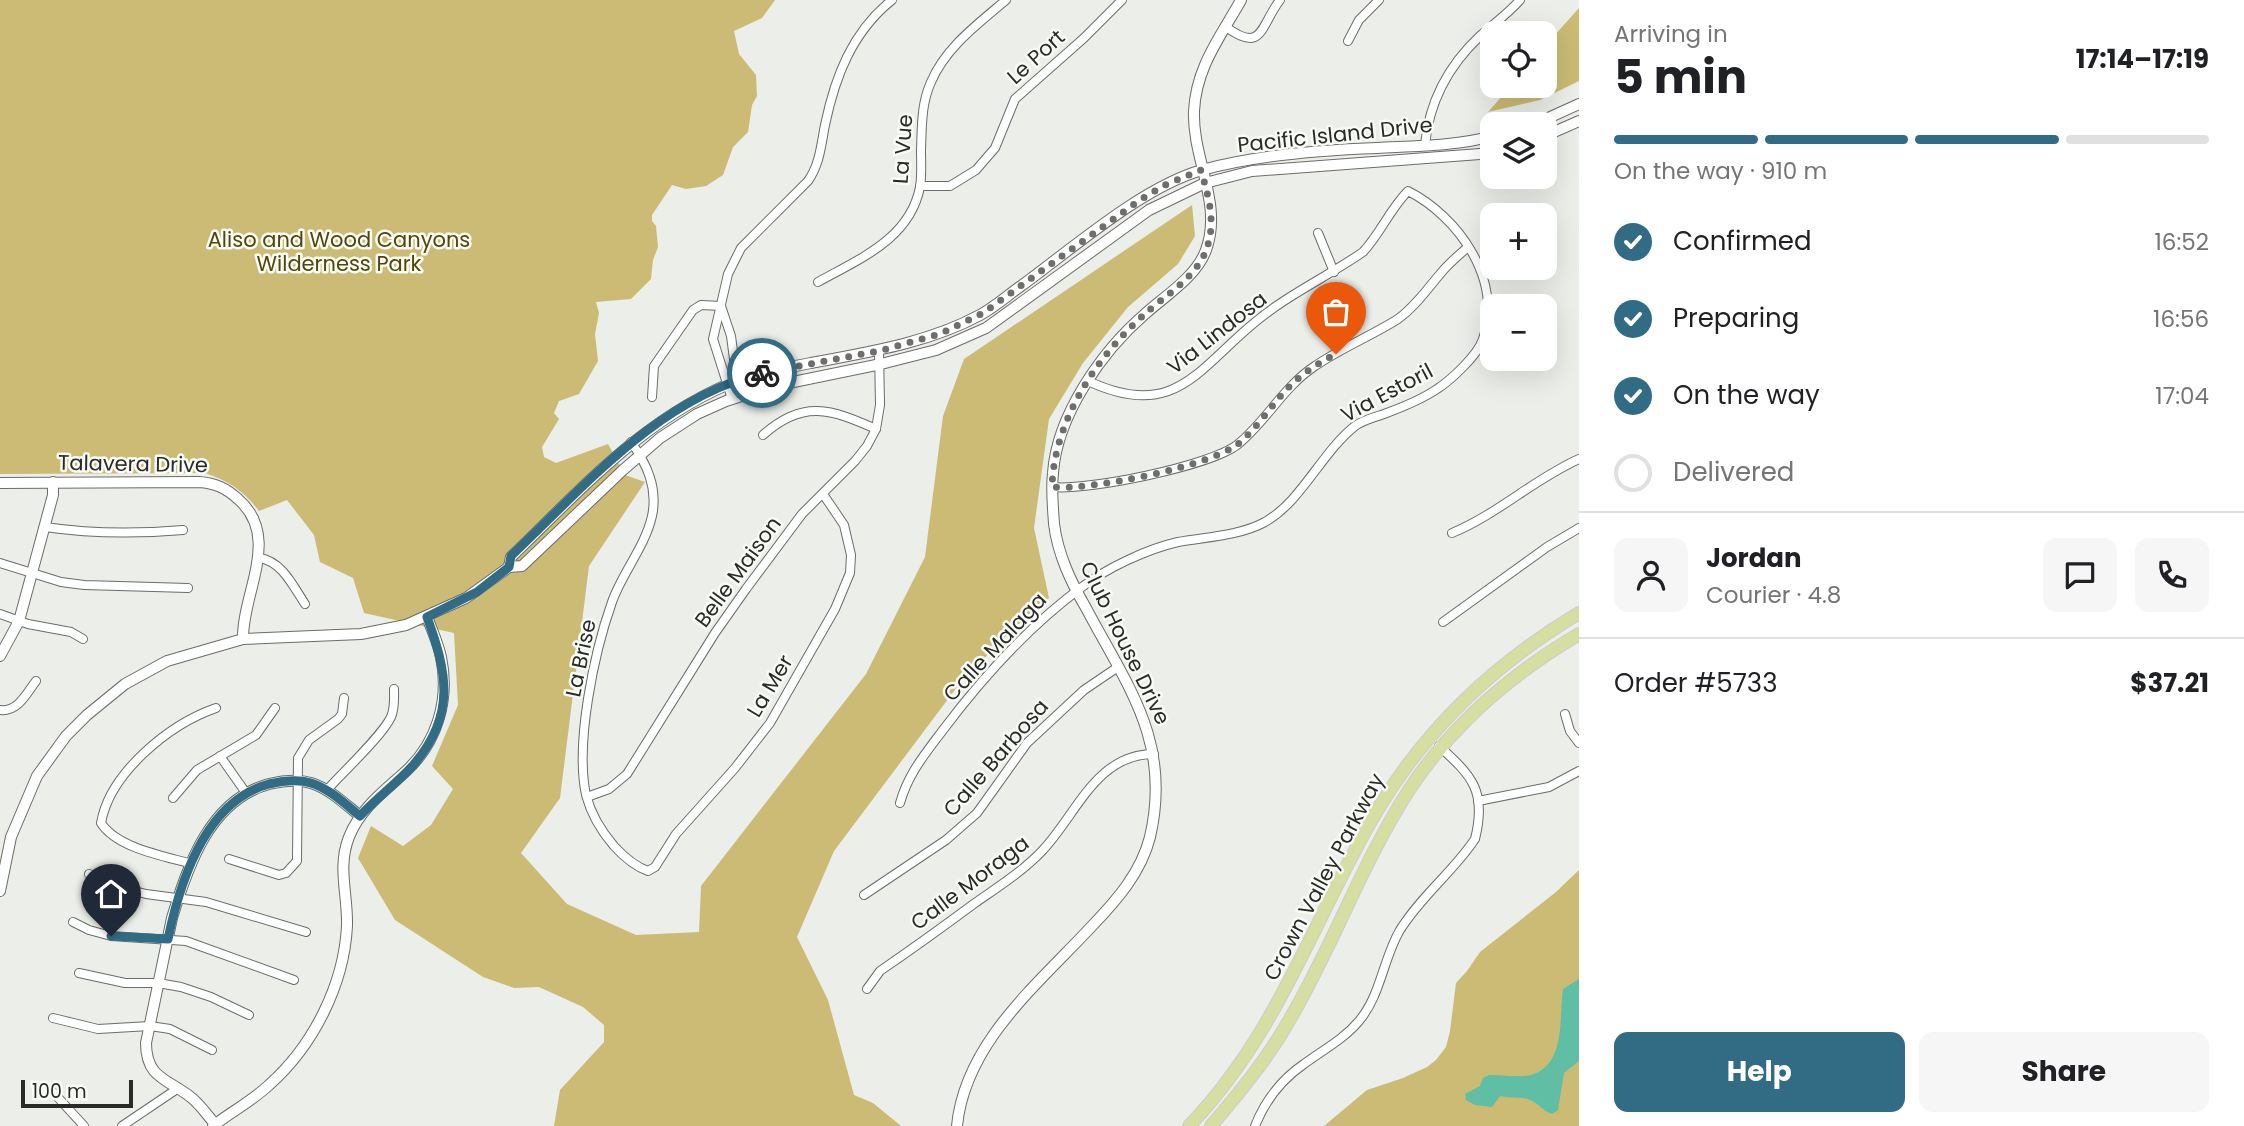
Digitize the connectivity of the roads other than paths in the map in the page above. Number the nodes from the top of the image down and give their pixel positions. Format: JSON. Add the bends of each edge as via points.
{"nodes":[{"id":1,"x":892,"y":0,"type":"edge"},
{"id":2,"x":1006,"y":0,"type":"edge"},
{"id":3,"x":1122,"y":0,"type":"edge"},
{"id":4,"x":1241,"y":0,"type":"edge"},
{"id":5,"x":1279,"y":0,"type":"edge"},
{"id":6,"x":1379,"y":0,"type":"edge"},
{"id":7,"x":1520,"y":0,"type":"edge"},
{"id":8,"x":1226,"y":27,"type":"junction"},
{"id":9,"x":1349,"y":41,"type":"dead end"},
{"id":10,"x":1579,"y":104,"type":"edge"},
{"id":11,"x":1557,"y":114,"type":"edge"},
{"id":12,"x":1579,"y":121,"type":"edge"},
{"id":13,"x":1557,"y":131,"type":"edge"},
{"id":14,"x":1480,"y":138,"type":"edge"},
{"id":15,"x":1424,"y":145,"type":"junction"},
{"id":16,"x":1480,"y":152,"type":"edge"},
{"id":17,"x":1448,"y":156,"type":"junction"},
{"id":18,"x":1405,"y":160,"type":"junction"},
{"id":19,"x":1201,"y":170,"type":"junction"},
{"id":20,"x":1205,"y":183,"type":"junction"},
{"id":21,"x":920,"y":187,"type":"junction"},
{"id":22,"x":1408,"y":191,"type":"joint"},
{"id":23,"x":1318,"y":233,"type":"dead end"},
{"id":24,"x":1468,"y":247,"type":"junction"},
{"id":25,"x":1335,"y":272,"type":"junction"},
{"id":26,"x":818,"y":282,"type":"dead end"},
{"id":27,"x":721,"y":306,"type":"junction"},
{"id":28,"x":879,"y":351,"type":"junction"},
{"id":29,"x":881,"y":364,"type":"junction"},
{"id":30,"x":743,"y":378,"type":"junction"},
{"id":31,"x":1088,"y":382,"type":"junction"},
{"id":32,"x":728,"y":385,"type":"junction"},
{"id":33,"x":749,"y":392,"type":"junction"},
{"id":34,"x":652,"y":397,"type":"dead end"},
{"id":35,"x":732,"y":399,"type":"junction"},
{"id":36,"x":876,"y":429,"type":"junction"},
{"id":37,"x":763,"y":435,"type":"dead end"},
{"id":38,"x":631,"y":442,"type":"junction"},
{"id":39,"x":640,"y":455,"type":"junction"},
{"id":40,"x":1579,"y":459,"type":"edge"},
{"id":41,"x":53,"y":482,"type":"junction"},
{"id":42,"x":0,"y":483,"type":"edge"},
{"id":43,"x":1052,"y":487,"type":"junction"},
{"id":44,"x":822,"y":494,"type":"junction"},
{"id":45,"x":45,"y":527,"type":"junction"},
{"id":46,"x":1579,"y":528,"type":"edge"},
{"id":47,"x":183,"y":530,"type":"dead end"},
{"id":48,"x":1452,"y":533,"type":"dead end"},
{"id":49,"x":259,"y":558,"type":"junction"},
{"id":50,"x":0,"y":563,"type":"edge"},
{"id":51,"x":509,"y":567,"type":"junction"},
{"id":52,"x":33,"y":574,"type":"junction"},
{"id":53,"x":188,"y":588,"type":"dead end"},
{"id":54,"x":1077,"y":592,"type":"junction"},
{"id":55,"x":305,"y":604,"type":"dead end"},
{"id":56,"x":1579,"y":613,"type":"edge"},
{"id":57,"x":0,"y":614,"type":"edge"},
{"id":58,"x":427,"y":617,"type":"junction"},
{"id":59,"x":19,"y":621,"type":"junction"},
{"id":60,"x":1443,"y":622,"type":"dead end"},
{"id":61,"x":1579,"y":634,"type":"edge"},
{"id":62,"x":83,"y":639,"type":"dead end"},
{"id":63,"x":243,"y":639,"type":"junction"},
{"id":64,"x":0,"y":656,"type":"edge"},
{"id":65,"x":1118,"y":667,"type":"junction"},
{"id":66,"x":36,"y":681,"type":"dead end"},
{"id":67,"x":394,"y":689,"type":"dead end"},
{"id":68,"x":344,"y":698,"type":"dead end"},
{"id":69,"x":216,"y":708,"type":"dead end"},
{"id":70,"x":275,"y":708,"type":"dead end"},
{"id":71,"x":0,"y":710,"type":"edge"},
{"id":72,"x":1565,"y":714,"type":"dead end"},
{"id":73,"x":1430,"y":736,"type":"junction"},
{"id":74,"x":1579,"y":743,"type":"edge"},
{"id":75,"x":1441,"y":748,"type":"junction"},
{"id":76,"x":1154,"y":754,"type":"junction"},
{"id":77,"x":220,"y":756,"type":"junction"},
{"id":78,"x":1579,"y":771,"type":"edge"},
{"id":79,"x":299,"y":780,"type":"junction"},
{"id":80,"x":327,"y":790,"type":"junction"},
{"id":81,"x":246,"y":793,"type":"junction"},
{"id":82,"x":587,"y":797,"type":"junction"},
{"id":83,"x":173,"y":798,"type":"dead end"},
{"id":84,"x":1478,"y":801,"type":"junction"},
{"id":85,"x":900,"y":803,"type":"dead end"},
{"id":86,"x":360,"y":816,"type":"junction"},
{"id":87,"x":229,"y":859,"type":"dead end"},
{"id":88,"x":192,"y":864,"type":"junction"},
{"id":89,"x":648,"y":871,"type":"joint"},
{"id":90,"x":89,"y":874,"type":"dead end"},
{"id":91,"x":0,"y":891,"type":"edge"},
{"id":92,"x":864,"y":895,"type":"dead end"},
{"id":93,"x":178,"y":898,"type":"junction"},
{"id":94,"x":73,"y":922,"type":"dead end"},
{"id":95,"x":306,"y":932,"type":"dead end"},
{"id":96,"x":168,"y":939,"type":"junction"},
{"id":97,"x":79,"y":972,"type":"dead end"},
{"id":98,"x":294,"y":980,"type":"dead end"},
{"id":99,"x":158,"y":983,"type":"junction"},
{"id":100,"x":867,"y":989,"type":"dead end"},
{"id":101,"x":249,"y":1015,"type":"dead end"},
{"id":102,"x":53,"y":1018,"type":"dead end"},
{"id":103,"x":150,"y":1026,"type":"junction"},
{"id":104,"x":212,"y":1050,"type":"dead end"},
{"id":105,"x":177,"y":1089,"type":"junction"},
{"id":106,"x":52,"y":1091,"type":"dead end"},
{"id":107,"x":214,"y":1125,"type":"edge"},
{"id":108,"x":84,"y":1126,"type":"edge"},
{"id":109,"x":122,"y":1126,"type":"edge"},
{"id":110,"x":957,"y":1126,"type":"edge"},
{"id":111,"x":1189,"y":1126,"type":"edge"},
{"id":112,"x":1211,"y":1126,"type":"edge"},
{"id":113,"x":1255,"y":1126,"type":"edge"}],
"edges":[{"from":1,"to":27,"type":"street","via":[[842,62],[816,170],[741,248],[728,274]]},
{"from":2,"to":21,"type":"street","name":"La Vue","via":[[961,39],[931,82],[924,102]]},
{"from":3,"to":21,"type":"street","name":"Le Port","via":[[1015,99],[995,148],[975,170],[950,186]]},
{"from":4,"to":8,"type":"main road","name":"Club House Drive"},
{"from":5,"to":8,"type":"street","via":[[1260,34],[1252,39]]},
{"from":6,"to":9,"type":"street","via":[[1359,20]]},
{"from":7,"to":15,"type":"street","via":[[1478,37],[1452,68],[1438,91]]},
{"from":8,"to":19,"type":"main road","name":"Club House Drive","via":[[1197,82],[1194,112]]},
{"from":10,"to":11,"type":"main road"},
{"from":12,"to":13,"type":"main road"},
{"from":14,"to":15,"type":"main road","name":"Pacific Island Drive"},
{"from":15,"to":17,"type":"main road"},
{"from":15,"to":18,"type":"main road"},
{"from":15,"to":19,"type":"main road","name":"Pacific Island Drive","via":[[1275,156]]},
{"from":16,"to":17,"type":"main road","name":"Pacific Island Drive"},
{"from":17,"to":18,"type":"main road","name":"Pacific Island Drive"},
{"from":18,"to":20,"type":"main road","name":"Pacific Island Drive","via":[[1252,171]]},
{"from":19,"to":20,"type":"main road","name":"Club House Drive"},
{"from":19,"to":28,"type":"main road","name":"Pacific Island Drive","via":[[1165,185],[1112,218],[983,313],[940,334]]},
{"from":20,"to":29,"type":"main road","name":"Pacific Island Drive","via":[[1149,209],[986,328],[936,350]]},
{"from":20,"to":31,"type":"main road","name":"Club House Drive","via":[[1213,221],[1202,259],[1130,327]]},
{"from":21,"to":26,"type":"street","name":"La Vue","via":[[914,206],[883,246]]},
{"from":22,"to":24,"type":"street","name":"Via Estoril","via":[[1441,213]]},
{"from":22,"to":25,"type":"street","name":"Via Lindosa","via":[[1363,253]]},
{"from":23,"to":25,"type":"street"},
{"from":24,"to":43,"type":"street","via":[[1398,319],[1307,371],[1223,454],[1103,485]]},
{"from":24,"to":54,"type":"street","name":"Via Estoril","via":[[1481,271],[1488,299],[1483,340],[1458,373],[1413,403],[1359,424],[1338,440],[1284,508],[1266,521],[1247,530],[1174,543],[1136,556]]},
{"from":25,"to":31,"type":"street","name":"Via Lindosa","via":[[1254,322],[1182,386],[1135,394]]},
{"from":27,"to":30,"type":"street"},
{"from":27,"to":32,"type":"street","via":[[713,339]]},
{"from":27,"to":34,"type":"street","via":[[693,310],[654,366]]},
{"from":28,"to":29,"type":"street","name":"Belle Maison"},
{"from":28,"to":30,"type":"main road","name":"Pacific Island Drive"},
{"from":29,"to":33,"type":"main road","name":"Pacific Island Drive"},
{"from":29,"to":36,"type":"street","name":"Belle Maison"},
{"from":30,"to":32,"type":"main road","name":"Pacific Island Drive"},
{"from":30,"to":33,"type":"street"},
{"from":31,"to":43,"type":"main road","name":"Club House Drive","via":[[1066,421]]},
{"from":32,"to":35,"type":"street"},
{"from":32,"to":38,"type":"main road","name":"Pacific Island Drive","via":[[669,415]]},
{"from":33,"to":35,"type":"main road","name":"Pacific Island Drive"},
{"from":35,"to":39,"type":"main road","name":"Pacific Island Drive","via":[[696,414]]},
{"from":36,"to":37,"type":"street","via":[[814,409],[794,413]]},
{"from":36,"to":44,"type":"street","name":"Belle Maison","via":[[855,461]]},
{"from":38,"to":39,"type":"street","name":"La Brise"},
{"from":38,"to":51,"type":"main road","name":"Pacific Island Drive","via":[[511,556]]},
{"from":39,"to":51,"type":"main road","name":"Pacific Island Drive","via":[[522,566]]},
{"from":39,"to":82,"type":"street","name":"La Brise","via":[[651,476],[652,516],[612,601],[598,648],[583,747]]},
{"from":40,"to":48,"type":"street","via":[[1524,489],[1480,522]]},
{"from":41,"to":42,"type":"main road","name":"Talavera Drive"},
{"from":41,"to":45,"type":"main road"},
{"from":41,"to":49,"type":"main road","name":"Talavera Drive","via":[[214,483],[242,502],[253,517]]},
{"from":43,"to":54,"type":"main road","name":"Club House Drive","via":[[1056,536]]},
{"from":44,"to":82,"type":"street","name":"Belle Maison","via":[[715,633],[627,775],[609,789]]},
{"from":44,"to":89,"type":"street","name":"La Mer","via":[[849,540],[850,573],[835,609],[770,723]]},
{"from":45,"to":47,"type":"street","via":[[127,534]]},
{"from":45,"to":52,"type":"main road"},
{"from":46,"to":60,"type":"street"},
{"from":49,"to":55,"type":"street","via":[[280,568]]},
{"from":49,"to":63,"type":"main road","name":"Talavera Drive"},
{"from":50,"to":52,"type":"street"},
{"from":51,"to":58,"type":"main road","name":"Pacific Island Drive","via":[[477,592]]},
{"from":52,"to":53,"type":"street","via":[[83,585]]},
{"from":52,"to":59,"type":"main road"},
{"from":54,"to":65,"type":"main road","name":"Club House Drive"},
{"from":54,"to":85,"type":"street","name":"Calle Malaga","via":[[1052,608],[973,690],[912,772]]},
{"from":56,"to":73,"type":"main road","name":"Crown Valley Parkway","via":[[1501,666]]},
{"from":57,"to":59,"type":"street"},
{"from":58,"to":63,"type":"main road","name":"Pacific Island Drive","via":[[361,634]]},
{"from":58,"to":86,"type":"main road","via":[[444,673],[440,715],[413,765]]},
{"from":59,"to":62,"type":"street"},
{"from":59,"to":64,"type":"main road"},
{"from":61,"to":75,"type":"main road","name":"Crown Valley Parkway","via":[[1511,679]]},
{"from":63,"to":91,"type":"main road","name":"Pacific Island Drive","via":[[147,671],[106,698],[66,736],[28,795],[11,837]]},
{"from":65,"to":76,"type":"main road","name":"Club House Drive","via":[[1143,714]]},
{"from":65,"to":92,"type":"street","name":"Calle Barbosa","via":[[1084,690],[1027,743],[977,813],[946,840]]},
{"from":66,"to":71,"type":"street","via":[[17,706]]},
{"from":67,"to":80,"type":"street","via":[[394,706],[386,724]]},
{"from":68,"to":79,"type":"street","via":[[338,719],[304,746],[298,758]]},
{"from":69,"to":88,"type":"street","via":[[168,733],[128,770],[101,823],[108,834],[123,842]]},
{"from":70,"to":77,"type":"street","via":[[256,735]]},
{"from":72,"to":74,"type":"street"},
{"from":73,"to":75,"type":"street"},
{"from":73,"to":111,"type":"main road","name":"Crown Valley Parkway","via":[[1371,822],[1261,1035]]},
{"from":75,"to":84,"type":"street","via":[[1471,778]]},
{"from":75,"to":112,"type":"main road","name":"Crown Valley Parkway","via":[[1388,827],[1290,1019]]},
{"from":76,"to":100,"type":"street","name":"Calle Moraga","via":[[1135,755],[1109,767],[1041,852],[880,971]]},
{"from":76,"to":110,"type":"main road","name":"Club House Drive","via":[[1153,815],[1139,865],[1114,904],[995,1031],[975,1061]]},
{"from":77,"to":81,"type":"street"},
{"from":77,"to":83,"type":"street","via":[[197,770]]},
{"from":78,"to":84,"type":"street","via":[[1549,787]]},
{"from":79,"to":80,"type":"main road"},
{"from":79,"to":81,"type":"main road","via":[[276,782]]},
{"from":79,"to":87,"type":"street","via":[[297,861],[293,868],[279,876]]},
{"from":80,"to":86,"type":"main road"},
{"from":81,"to":88,"type":"main road","via":[[222,812]]},
{"from":82,"to":89,"type":"street","name":"La Brise","via":[[608,839],[623,856]]},
{"from":84,"to":113,"type":"street","via":[[1475,839],[1401,929],[1368,1008],[1347,1034],[1284,1081]]},
{"from":86,"to":107,"type":"main road","via":[[344,849],[347,926],[329,1001],[284,1072]]},
{"from":88,"to":93,"type":"main road"},
{"from":90,"to":93,"type":"street","via":[[122,888]]},
{"from":93,"to":95,"type":"street"},
{"from":93,"to":96,"type":"main road"},
{"from":94,"to":96,"type":"street","via":[[111,936]]},
{"from":96,"to":98,"type":"street","via":[[212,949]]},
{"from":96,"to":99,"type":"main road"},
{"from":97,"to":99,"type":"street","via":[[125,983]]},
{"from":99,"to":101,"type":"street","via":[[196,992]]},
{"from":99,"to":103,"type":"main road"},
{"from":102,"to":103,"type":"street","via":[[98,1029]]},
{"from":103,"to":104,"type":"street","via":[[170,1029]]},
{"from":103,"to":105,"type":"main road","via":[[146,1056],[150,1067]]},
{"from":105,"to":107,"type":"main road","via":[[194,1100]]},
{"from":105,"to":109,"type":"street"},
{"from":106,"to":108,"type":"street"}]}
